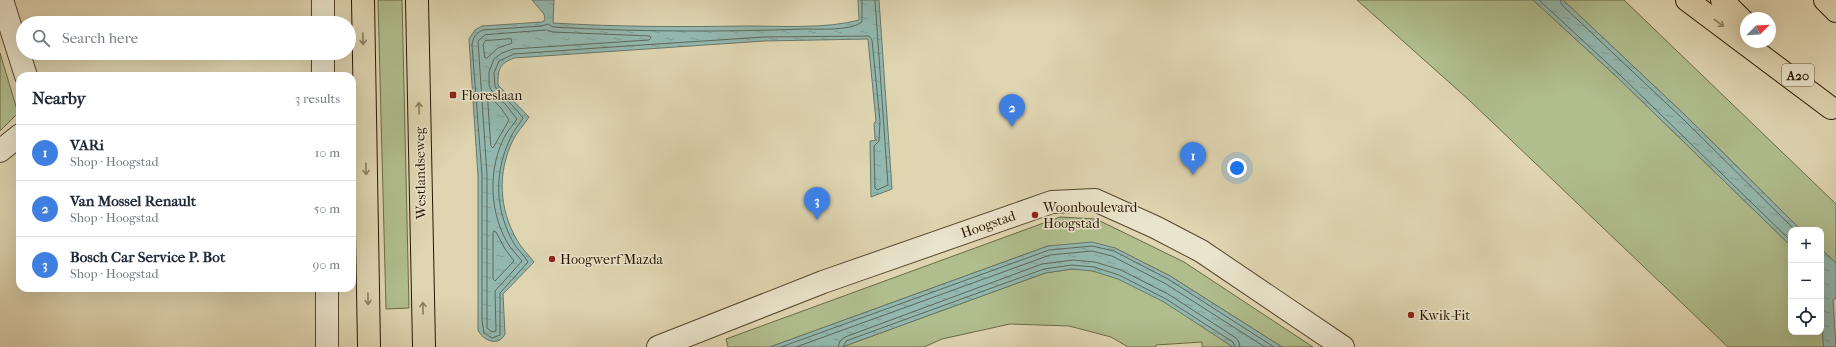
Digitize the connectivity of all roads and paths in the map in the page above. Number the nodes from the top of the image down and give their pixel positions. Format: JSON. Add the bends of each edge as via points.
{"nodes":[{"id":1,"x":2,"y":0,"type":"edge"},
{"id":2,"x":323,"y":0,"type":"edge"},
{"id":3,"x":363,"y":0,"type":"edge"},
{"id":4,"x":417,"y":0,"type":"edge"},
{"id":5,"x":1688,"y":0,"type":"edge"},
{"id":6,"x":1722,"y":0,"type":"edge"},
{"id":7,"x":1825,"y":0,"type":"edge"},
{"id":8,"x":1836,"y":11,"type":"edge"},
{"id":9,"x":323,"y":16,"type":"edge"},
{"id":10,"x":1740,"y":18,"type":"edge"},
{"id":11,"x":16,"y":44,"type":"edge"},
{"id":12,"x":1771,"y":48,"type":"edge"},
{"id":13,"x":21,"y":60,"type":"edge"},
{"id":14,"x":323,"y":60,"type":"edge"},
{"id":15,"x":25,"y":72,"type":"edge"},
{"id":16,"x":323,"y":72,"type":"edge"},
{"id":17,"x":1833,"y":111,"type":"edge"},
{"id":18,"x":16,"y":139,"type":"edge"},
{"id":19,"x":0,"y":151,"type":"edge"},
{"id":20,"x":327,"y":292,"type":"edge"},
{"id":21,"x":688,"y":342,"type":"edge"},
{"id":22,"x":327,"y":345,"type":"edge"},
{"id":23,"x":369,"y":347,"type":"edge"},
{"id":24,"x":424,"y":347,"type":"edge"},
{"id":25,"x":658,"y":347,"type":"edge"},
{"id":26,"x":1343,"y":347,"type":"edge"}],
"edges":[{"from":1,"to":11,"type":"street"},
{"from":2,"to":9,"type":"street"},
{"from":3,"to":23,"type":"main road","one_way":true},
{"from":24,"to":4,"type":"main road","name":"Westlandseweg","one_way":true},
{"from":5,"to":17,"type":"main road","number":"A20","one_way":true},
{"from":6,"to":10,"type":"main road"},
{"from":7,"to":8,"type":"main road"},
{"from":12,"to":17,"type":"main road","number":"A20"},
{"from":13,"to":15,"type":"street"},
{"from":14,"to":16,"type":"street"},
{"from":18,"to":19,"type":"street"},
{"from":20,"to":22,"type":"street"},
{"from":21,"to":25,"type":"street","name":"Hoogstad"},
{"from":21,"to":26,"type":"street","name":"Hoogstad","via":[[823,282],[1052,202],[1095,200],[1201,251]]}]}
